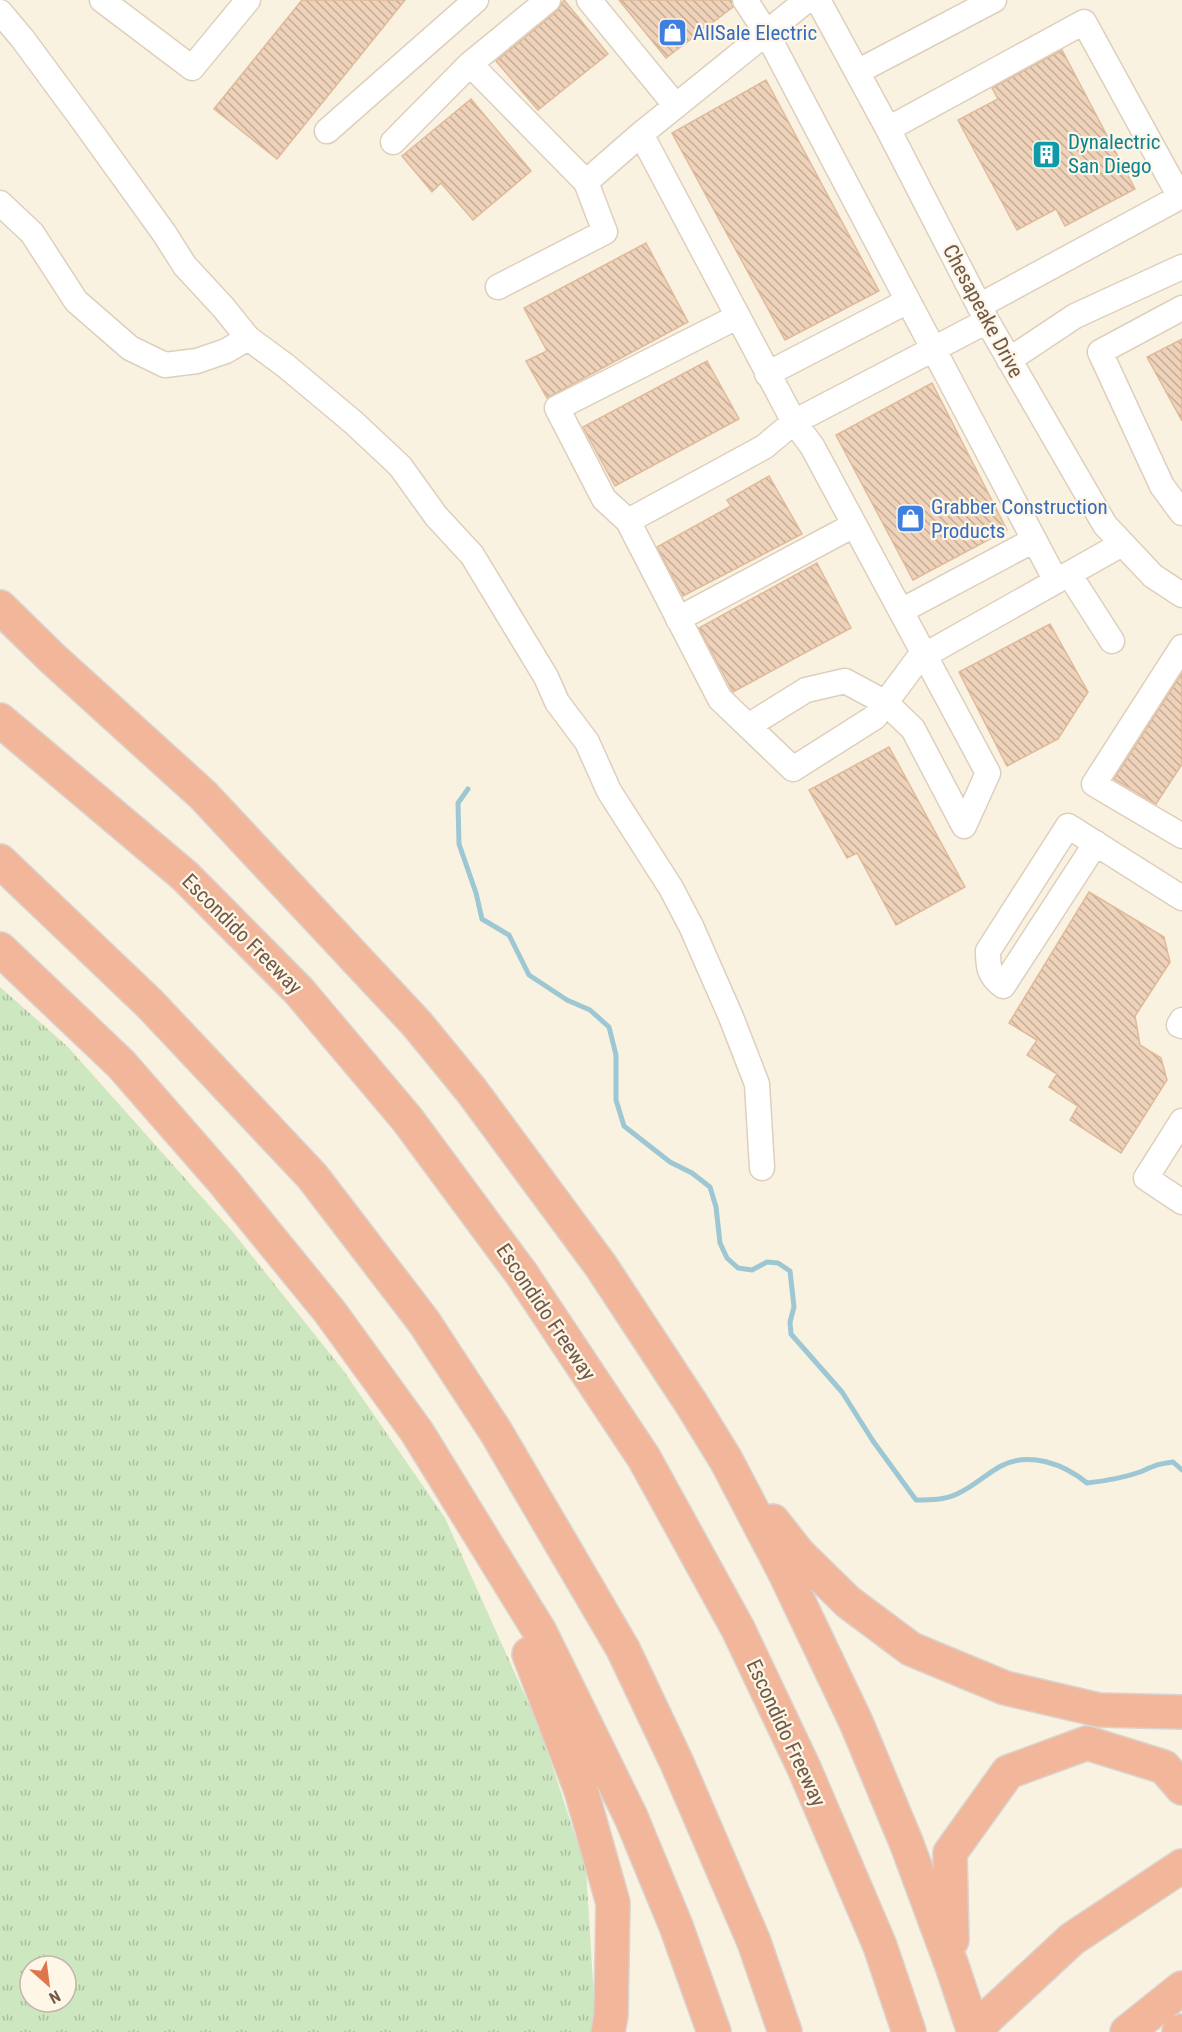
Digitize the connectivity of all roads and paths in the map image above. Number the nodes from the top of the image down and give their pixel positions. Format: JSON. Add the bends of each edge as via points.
{"nodes":[{"id":1,"x":102,"y":0,"type":"edge"},
{"id":2,"x":248,"y":0,"type":"edge"},
{"id":3,"x":548,"y":0,"type":"edge"},
{"id":4,"x":589,"y":0,"type":"edge"},
{"id":5,"x":745,"y":0,"type":"edge"},
{"id":6,"x":807,"y":0,"type":"edge"},
{"id":7,"x":818,"y":0,"type":"edge"},
{"id":8,"x":993,"y":0,"type":"edge"},
{"id":9,"x":460,"y":5,"type":"edge"},
{"id":10,"x":0,"y":12,"type":"edge"},
{"id":11,"x":766,"y":32,"type":"junction"},
{"id":12,"x":470,"y":64,"type":"junction"},
{"id":13,"x":857,"y":72,"type":"junction"},
{"id":14,"x":676,"y":106,"type":"junction"},
{"id":15,"x":888,"y":129,"type":"junction"},
{"id":16,"x":327,"y":131,"type":"dead end"},
{"id":17,"x":641,"y":134,"type":"junction"},
{"id":18,"x":393,"y":142,"type":"dead end"},
{"id":19,"x":586,"y":182,"type":"junction"},
{"id":20,"x":0,"y":203,"type":"edge"},
{"id":21,"x":1182,"y":267,"type":"edge"},
{"id":22,"x":498,"y":287,"type":"dead end"},
{"id":23,"x":908,"y":301,"type":"junction"},
{"id":24,"x":1182,"y":308,"type":"edge"},
{"id":25,"x":983,"y":313,"type":"junction"},
{"id":26,"x":736,"y":317,"type":"junction"},
{"id":27,"x":248,"y":338,"type":"junction"},
{"id":28,"x":933,"y":349,"type":"junction"},
{"id":29,"x":1009,"y":360,"type":"junction"},
{"id":30,"x":767,"y":374,"type":"junction"},
{"id":31,"x":794,"y":422,"type":"junction"},
{"id":32,"x":1172,"y":481,"type":"edge"},
{"id":33,"x":1182,"y":513,"type":"edge"},
{"id":34,"x":628,"y":521,"type":"junction"},
{"id":35,"x":854,"y":525,"type":"junction"},
{"id":36,"x":1035,"y":540,"type":"junction"},
{"id":37,"x":1122,"y":544,"type":"junction"},
{"id":38,"x":1063,"y":578,"type":"junction"},
{"id":39,"x":1182,"y":596,"type":"edge"},
{"id":40,"x":0,"y":607,"type":"edge"},
{"id":41,"x":901,"y":611,"type":"junction"},
{"id":42,"x":678,"y":619,"type":"junction"},
{"id":43,"x":0,"y":637,"type":"edge"},
{"id":44,"x":1112,"y":642,"type":"dead end"},
{"id":45,"x":1182,"y":646,"type":"edge"},
{"id":46,"x":925,"y":656,"type":"junction"},
{"id":47,"x":886,"y":703,"type":"junction"},
{"id":48,"x":0,"y":720,"type":"edge"},
{"id":49,"x":748,"y":726,"type":"junction"},
{"id":50,"x":1182,"y":836,"type":"edge"},
{"id":51,"x":1096,"y":843,"type":"junction"},
{"id":52,"x":259,"y":854,"type":"junction"},
{"id":53,"x":0,"y":861,"type":"edge"},
{"id":54,"x":1182,"y":898,"type":"edge"},
{"id":55,"x":0,"y":949,"type":"edge"},
{"id":56,"x":1182,"y":1020,"type":"edge"},
{"id":57,"x":1182,"y":1026,"type":"edge"},
{"id":58,"x":1182,"y":1122,"type":"edge"},
{"id":59,"x":762,"y":1168,"type":"dead end"},
{"id":60,"x":1182,"y":1202,"type":"edge"},
{"id":61,"x":726,"y":1460,"type":"junction"},
{"id":62,"x":457,"y":1494,"type":"junction"},
{"id":63,"x":1182,"y":1712,"type":"edge"},
{"id":64,"x":1182,"y":1788,"type":"edge"},
{"id":65,"x":1182,"y":1866,"type":"edge"},
{"id":66,"x":952,"y":1966,"type":"junction"},
{"id":67,"x":1182,"y":1988,"type":"edge"},
{"id":68,"x":608,"y":2032,"type":"edge"},
{"id":69,"x":714,"y":2032,"type":"edge"},
{"id":70,"x":785,"y":2032,"type":"edge"},
{"id":71,"x":909,"y":2032,"type":"edge"},
{"id":72,"x":975,"y":2032,"type":"edge"},
{"id":73,"x":1127,"y":2032,"type":"edge"}],
"edges":[{"from":1,"to":2,"type":"street","via":[[192,68]]},
{"from":3,"to":12,"type":"street"},
{"from":4,"to":14,"type":"street"},
{"from":5,"to":11,"type":"street"},
{"from":6,"to":11,"type":"street"},
{"from":7,"to":13,"type":"street","name":"Chesapeake Drive"},
{"from":8,"to":13,"type":"street"},
{"from":9,"to":16,"type":"street"},
{"from":10,"to":27,"type":"street","via":[[185,266]]},
{"from":11,"to":14,"type":"street"},
{"from":11,"to":23,"type":"street"},
{"from":12,"to":18,"type":"street"},
{"from":12,"to":19,"type":"street"},
{"from":13,"to":15,"type":"street","name":"Chesapeake Drive"},
{"from":14,"to":17,"type":"street"},
{"from":15,"to":25,"type":"street","name":"Chesapeake Drive"},
{"from":15,"to":25,"type":"street","via":[[1084,22],[1180,198]]},
{"from":17,"to":19,"type":"street"},
{"from":17,"to":26,"type":"street"},
{"from":19,"to":22,"type":"street","via":[[605,232]]},
{"from":20,"to":27,"type":"street","via":[[32,233],[76,301],[130,348],[165,365],[197,362]]},
{"from":21,"to":29,"type":"street","via":[[1075,316]]},
{"from":23,"to":28,"type":"street"},
{"from":23,"to":30,"type":"street"},
{"from":24,"to":32,"type":"street","via":[[1100,352]]},
{"from":25,"to":28,"type":"street"},
{"from":25,"to":29,"type":"street","name":"Chesapeake Drive"},
{"from":26,"to":30,"type":"street"},
{"from":26,"to":34,"type":"street","via":[[557,408],[604,499]]},
{"from":27,"to":59,"type":"street","via":[[353,422],[400,466],[436,516],[472,555],[557,702],[587,742],[609,791],[691,926],[757,1084]]},
{"from":28,"to":31,"type":"street"},
{"from":28,"to":36,"type":"street"},
{"from":29,"to":37,"type":"street","name":"Chesapeake Drive","via":[[1105,525]]},
{"from":30,"to":31,"type":"street"},
{"from":31,"to":34,"type":"street","via":[[764,447]]},
{"from":31,"to":35,"type":"street","via":[[812,446]]},
{"from":32,"to":33,"type":"street"},
{"from":34,"to":42,"type":"street"},
{"from":35,"to":41,"type":"street"},
{"from":35,"to":42,"type":"street"},
{"from":36,"to":38,"type":"street"},
{"from":36,"to":41,"type":"street"},
{"from":37,"to":38,"type":"street"},
{"from":37,"to":39,"type":"street","name":"Chesapeake Drive","via":[[1153,576]]},
{"from":38,"to":44,"type":"street"},
{"from":38,"to":46,"type":"street"},
{"from":40,"to":52,"type":"highway","via":[[203,795]]},
{"from":41,"to":46,"type":"street"},
{"from":42,"to":49,"type":"street","via":[[720,699]]},
{"from":43,"to":52,"type":"highway"},
{"from":45,"to":50,"type":"street","via":[[1094,784]]},
{"from":46,"to":47,"type":"street","via":[[918,659]]},
{"from":46,"to":47,"type":"street","via":[[988,772],[964,826],[914,729]]},
{"from":47,"to":49,"type":"street","via":[[844,681],[806,690]]},
{"from":47,"to":49,"type":"street","via":[[875,717],[793,769]]},
{"from":48,"to":71,"type":"highway","name":"Escondido Freeway","via":[[185,876],[299,991],[407,1119],[521,1273],[644,1458],[738,1629],[804,1768],[880,1946]]},
{"from":51,"to":51,"type":"street","via":[[1068,825],[988,951],[988,966],[1003,986]]},
{"from":51,"to":54,"type":"street"},
{"from":52,"to":61,"type":"highway","via":[[417,1024],[471,1090],[601,1266]]},
{"from":53,"to":70,"type":"highway","via":[[150,1004],[312,1176],[424,1322],[496,1432],[623,1649],[754,1942]]},
{"from":55,"to":62,"type":"highway","via":[[121,1064],[224,1182],[330,1312]]},
{"from":56,"to":57,"type":"street"},
{"from":58,"to":60,"type":"street","via":[[1146,1178]]},
{"from":61,"to":63,"type":"highway","via":[[798,1552],[848,1602],[910,1649],[1005,1688],[1099,1710]]},
{"from":61,"to":66,"type":"highway","via":[[784,1571],[855,1722],[906,1842]]},
{"from":62,"to":68,"type":"highway","via":[[534,1664],[581,1790],[613,1903]]},
{"from":62,"to":69,"type":"highway","via":[[540,1632],[631,1817]]},
{"from":64,"to":66,"type":"highway","via":[[1164,1767],[1087,1743],[1008,1772],[950,1853]]},
{"from":65,"to":72,"type":"highway","via":[[1072,1940]]},
{"from":66,"to":72,"type":"highway"},
{"from":67,"to":73,"type":"highway"}]}
